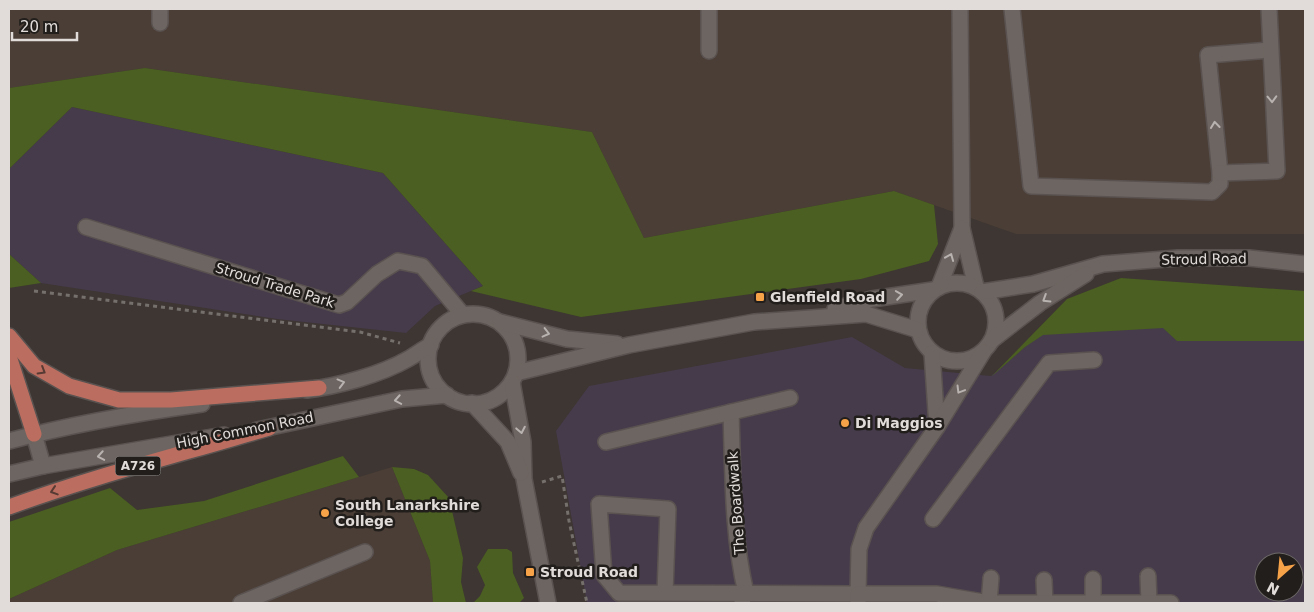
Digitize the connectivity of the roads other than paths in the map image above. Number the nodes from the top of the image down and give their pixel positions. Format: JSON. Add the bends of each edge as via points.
{"nodes":[{"id":1,"x":709,"y":9,"type":"edge"},
{"id":2,"x":960,"y":9,"type":"edge"},
{"id":3,"x":1012,"y":9,"type":"edge"},
{"id":4,"x":1269,"y":9,"type":"edge"},
{"id":5,"x":1270,"y":50,"type":"junction"},
{"id":6,"x":709,"y":51,"type":"dead end"},
{"id":7,"x":1220,"y":174,"type":"junction"},
{"id":8,"x":86,"y":226,"type":"dead end"},
{"id":9,"x":962,"y":228,"type":"junction"},
{"id":10,"x":1102,"y":264,"type":"junction"},
{"id":11,"x":1305,"y":264,"type":"edge"},
{"id":12,"x":936,"y":288,"type":"junction"},
{"id":13,"x":979,"y":290,"type":"junction"},
{"id":14,"x":442,"y":292,"type":"junction"},
{"id":15,"x":463,"y":315,"type":"junction"},
{"id":16,"x":800,"y":318,"type":"junction"},
{"id":17,"x":499,"y":322,"type":"junction"},
{"id":18,"x":445,"y":324,"type":"junction"},
{"id":19,"x":918,"y":330,"type":"junction"},
{"id":20,"x":9,"y":336,"type":"edge"},
{"id":21,"x":629,"y":345,"type":"junction"},
{"id":22,"x":988,"y":346,"type":"junction"},
{"id":23,"x":427,"y":347,"type":"junction"},
{"id":24,"x":932,"y":353,"type":"junction"},
{"id":25,"x":9,"y":356,"type":"edge"},
{"id":26,"x":1094,"y":360,"type":"dead end"},
{"id":27,"x":514,"y":377,"type":"junction"},
{"id":28,"x":319,"y":388,"type":"junction"},
{"id":29,"x":446,"y":395,"type":"junction"},
{"id":30,"x":790,"y":398,"type":"dead end"},
{"id":31,"x":472,"y":403,"type":"junction"},
{"id":32,"x":731,"y":412,"type":"junction"},
{"id":33,"x":937,"y":427,"type":"junction"},
{"id":34,"x":269,"y":428,"type":"junction"},
{"id":35,"x":34,"y":434,"type":"junction"},
{"id":36,"x":9,"y":441,"type":"edge"},
{"id":37,"x":606,"y":442,"type":"dead end"},
{"id":38,"x":43,"y":466,"type":"junction"},
{"id":39,"x":9,"y":474,"type":"edge"},
{"id":40,"x":524,"y":483,"type":"junction"},
{"id":41,"x":9,"y":507,"type":"edge"},
{"id":42,"x":933,"y":519,"type":"dead end"},
{"id":43,"x":365,"y":552,"type":"dead end"},
{"id":44,"x":1148,"y":576,"type":"dead end"},
{"id":45,"x":991,"y":578,"type":"dead end"},
{"id":46,"x":1093,"y":579,"type":"dead end"},
{"id":47,"x":1044,"y":580,"type":"dead end"},
{"id":48,"x":665,"y":593,"type":"junction"},
{"id":49,"x":743,"y":598,"type":"edge"},
{"id":50,"x":858,"y":598,"type":"edge"},
{"id":51,"x":241,"y":603,"type":"edge"},
{"id":52,"x":548,"y":603,"type":"edge"},
{"id":53,"x":989,"y":603,"type":"edge"},
{"id":54,"x":1045,"y":603,"type":"edge"},
{"id":55,"x":1093,"y":603,"type":"edge"},
{"id":56,"x":1125,"y":603,"type":"edge"},
{"id":57,"x":1149,"y":603,"type":"edge"},
{"id":58,"x":1171,"y":603,"type":"edge"}],
"edges":[{"from":1,"to":6,"type":"street"},
{"from":2,"to":9,"type":"street"},
{"from":3,"to":7,"type":"street","via":[[1031,186],[1212,192],[1220,184]]},
{"from":4,"to":5,"type":"street"},
{"from":5,"to":7,"type":"street","one_way":true,"via":[[1276,171]]},
{"from":7,"to":5,"type":"street","one_way":true,"via":[[1208,55]]},
{"from":8,"to":14,"type":"street","name":"Stroud Trade Park","via":[[339,305],[398,261],[422,266]]},
{"from":12,"to":9,"type":"street","one_way":true},
{"from":9,"to":13,"type":"street"},
{"from":10,"to":11,"type":"street","name":"Stroud Road","via":[[1178,258],[1240,258]]},
{"from":10,"to":13,"type":"street","name":"Stroud Road","via":[[1033,284]]},
{"from":10,"to":22,"type":"street","name":"Stroud Road","one_way":true,"via":[[1040,303]]},
{"from":12,"to":13,"type":"street","via":[[964,283]]},
{"from":16,"to":12,"type":"street","one_way":true,"via":[[872,299]]},
{"from":12,"to":19,"type":"street","via":[[920,308]]},
{"from":13,"to":22,"type":"street","via":[[991,302],[996,314],[996,328]]},
{"from":14,"to":15,"type":"street"},
{"from":14,"to":18,"type":"street"},
{"from":15,"to":17,"type":"street","via":[[482,315]]},
{"from":15,"to":18,"type":"street"},
{"from":16,"to":19,"type":"street","via":[[866,314]]},
{"from":16,"to":21,"type":"street","via":[[754,322]]},
{"from":17,"to":21,"type":"street","one_way":true,"via":[[567,339]]},
{"from":17,"to":27,"type":"street","via":[[516,345],[518,359]]},
{"from":18,"to":23,"type":"street"},
{"from":19,"to":24,"type":"street"},
{"from":20,"to":28,"type":"main road","one_way":true,"via":[[34,366],[69,386],[119,400],[171,400]]},
{"from":21,"to":27,"type":"street"},
{"from":22,"to":24,"type":"street","via":[[971,359],[958,362],[944,360]]},
{"from":22,"to":33,"type":"street","one_way":true},
{"from":28,"to":23,"type":"street","name":"High Common Road","one_way":true,"via":[[376,374]]},
{"from":23,"to":29,"type":"street","via":[[431,372]]},
{"from":24,"to":33,"type":"street"},
{"from":25,"to":35,"type":"main road"},
{"from":26,"to":42,"type":"street","via":[[1049,363]]},
{"from":27,"to":31,"type":"street","via":[[505,391],[495,398]]},
{"from":27,"to":40,"type":"street","one_way":true,"via":[[523,442]]},
{"from":28,"to":35,"type":"street","name":"High Common Road","via":[[148,411]]},
{"from":29,"to":31,"type":"street"},
{"from":29,"to":34,"type":"street","name":"High Common Road","one_way":true,"via":[[402,399]]},
{"from":30,"to":32,"type":"street"},
{"from":31,"to":40,"type":"street","via":[[508,442]]},
{"from":32,"to":37,"type":"street"},
{"from":32,"to":49,"type":"street","name":"The Boardwalk"},
{"from":33,"to":50,"type":"street","via":[[866,528],[859,550]]},
{"from":34,"to":38,"type":"street","name":"High Common Road","one_way":true},
{"from":34,"to":41,"type":"main road","number":"A726","one_way":true,"via":[[110,473]]},
{"from":35,"to":36,"type":"street","name":"High Common Road"},
{"from":35,"to":38,"type":"street"},
{"from":38,"to":39,"type":"street","name":"High Common Road"},
{"from":40,"to":52,"type":"street"},
{"from":43,"to":51,"type":"street"},
{"from":44,"to":57,"type":"street"},
{"from":45,"to":53,"type":"street"},
{"from":46,"to":55,"type":"street"},
{"from":47,"to":54,"type":"street"},
{"from":48,"to":48,"type":"street","via":[[619,593],[604,575],[599,504],[668,509]]},
{"from":48,"to":49,"type":"street"},
{"from":49,"to":50,"type":"street"},
{"from":50,"to":53,"type":"street","via":[[937,587]]},
{"from":53,"to":54,"type":"street"},
{"from":54,"to":55,"type":"street"},
{"from":55,"to":56,"type":"street"},
{"from":56,"to":57,"type":"street"},
{"from":57,"to":58,"type":"street"}]}
